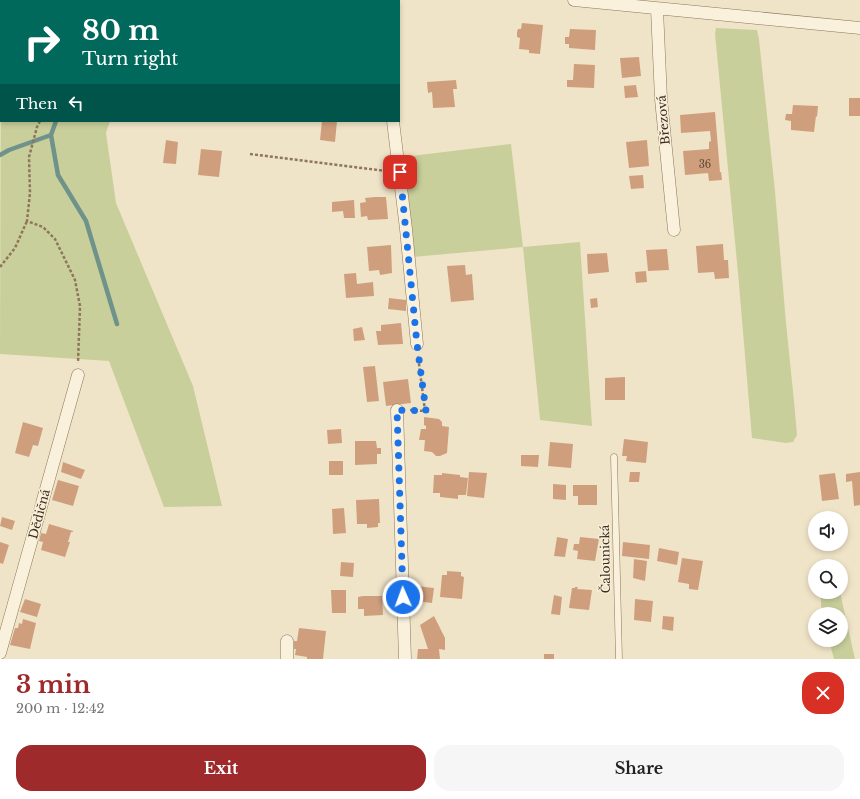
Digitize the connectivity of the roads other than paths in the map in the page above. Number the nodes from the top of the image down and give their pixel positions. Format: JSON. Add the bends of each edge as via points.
{"nodes":[{"id":1,"x":574,"y":0,"type":"edge"},
{"id":2,"x":630,"y":3,"type":"edge"},
{"id":3,"x":657,"y":9,"type":"junction"},
{"id":4,"x":860,"y":28,"type":"edge"},
{"id":5,"x":393,"y":122,"type":"edge"},
{"id":6,"x":674,"y":230,"type":"dead end"},
{"id":7,"x":417,"y":344,"type":"road end"},
{"id":8,"x":78,"y":375,"type":"road end"},
{"id":9,"x":397,"y":410,"type":"road end"},
{"id":10,"x":614,"y":458,"type":"dead end"},
{"id":11,"x":287,"y":641,"type":"dead end"},
{"id":12,"x":0,"y":653,"type":"edge"},
{"id":13,"x":287,"y":659,"type":"edge"},
{"id":14,"x":405,"y":659,"type":"edge"},
{"id":15,"x":619,"y":659,"type":"edge"}],
"edges":[{"from":1,"to":2,"type":"street"},
{"from":2,"to":3,"type":"street"},
{"from":3,"to":4,"type":"street"},
{"from":3,"to":6,"type":"street","name":"Březová","via":[[661,99]]},
{"from":5,"to":7,"type":"street"},
{"from":8,"to":12,"type":"street","name":"Dědičná"},
{"from":9,"to":14,"type":"street"},
{"from":10,"to":15,"type":"lane","name":"Čalounická"},
{"from":11,"to":13,"type":"street"}]}
